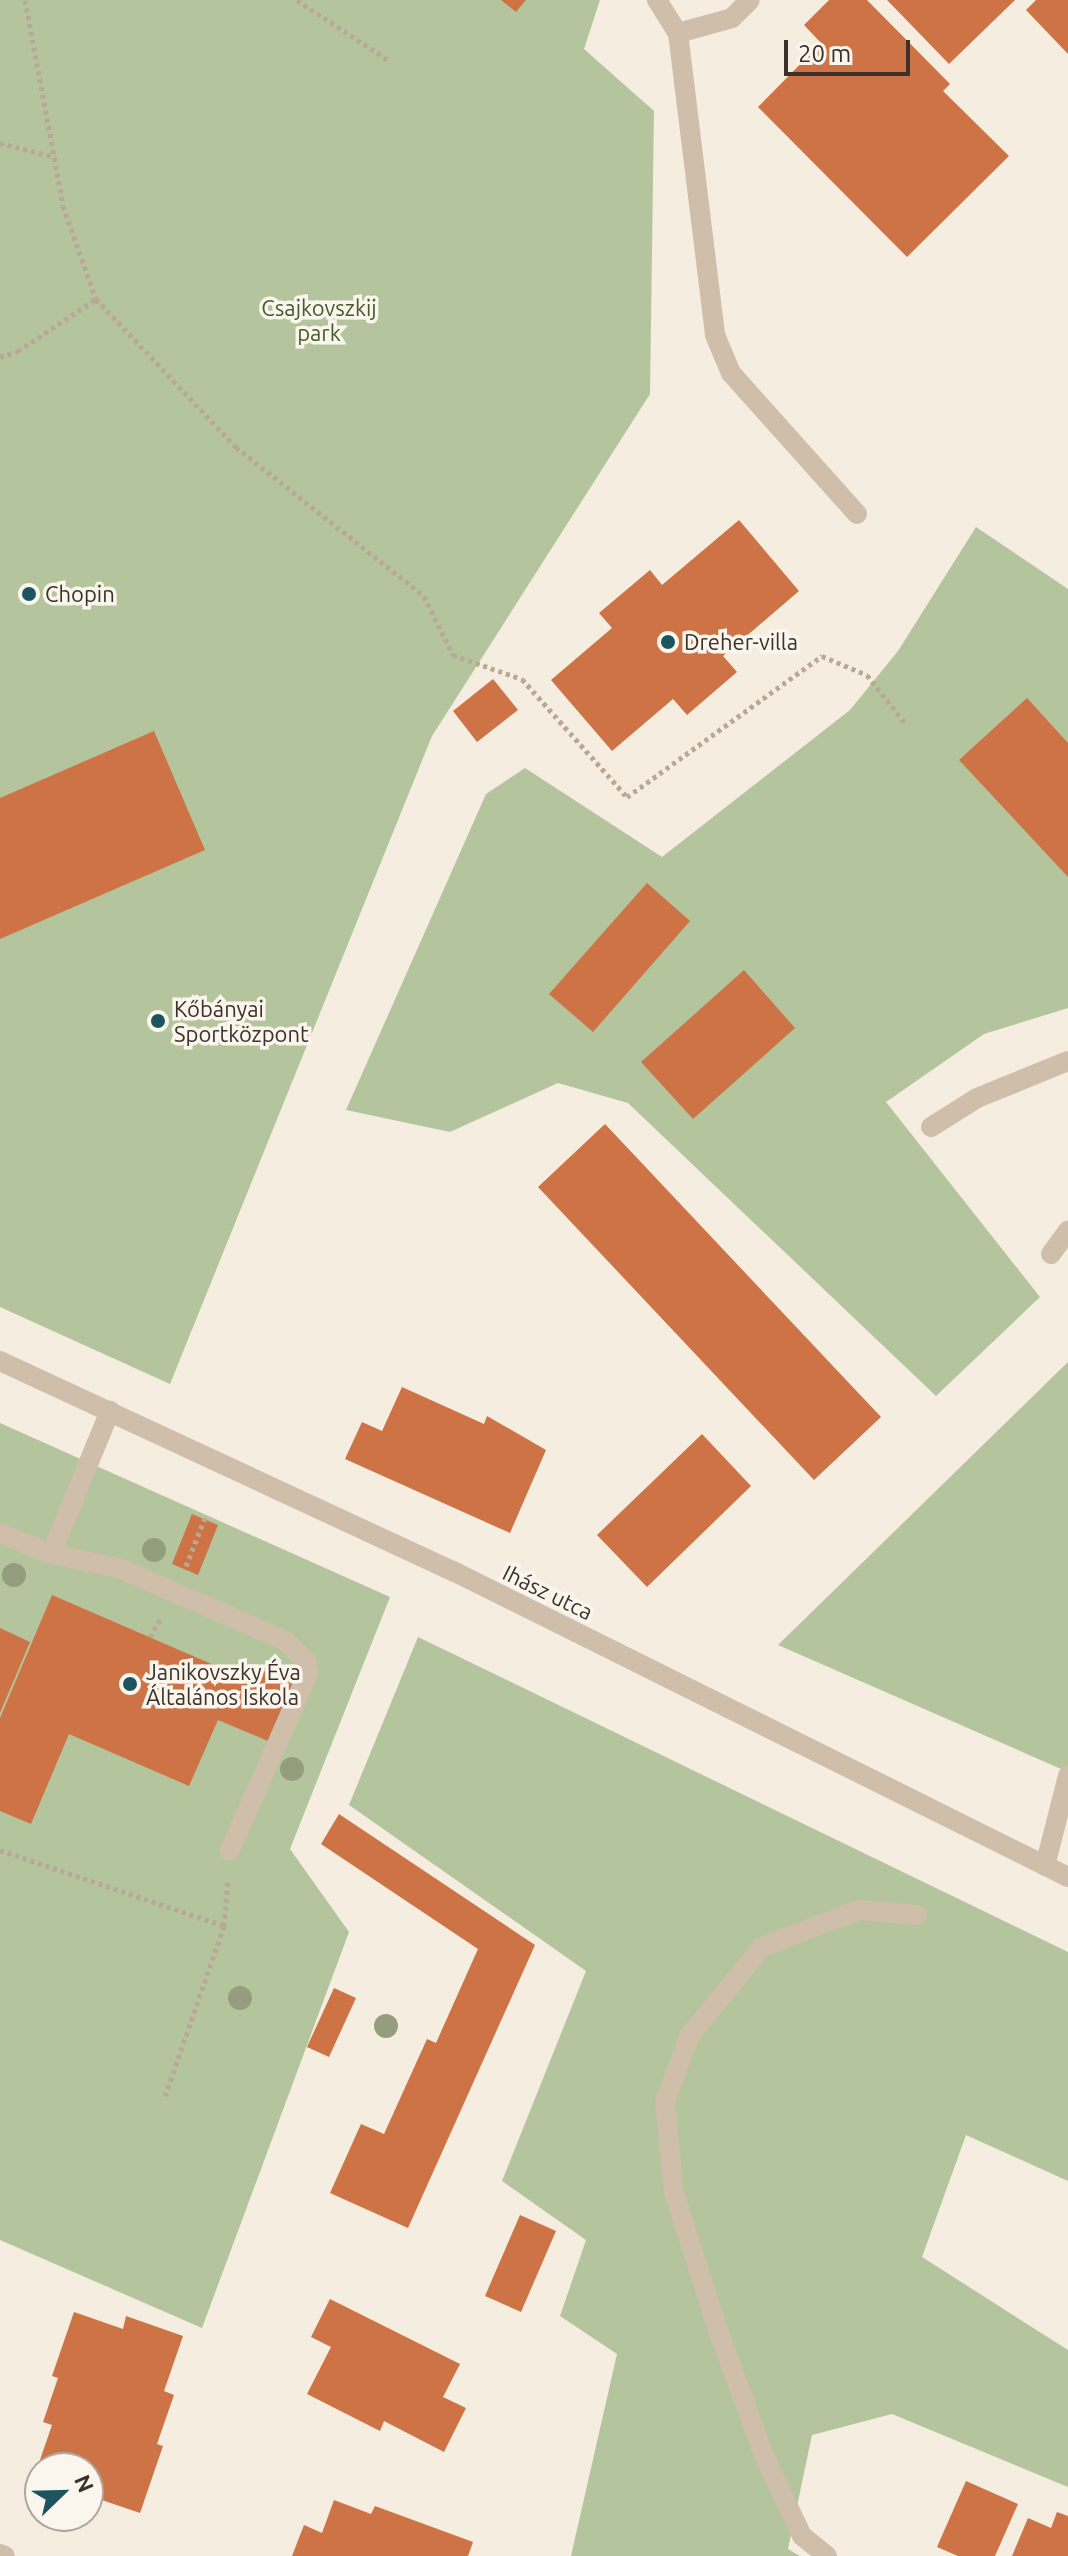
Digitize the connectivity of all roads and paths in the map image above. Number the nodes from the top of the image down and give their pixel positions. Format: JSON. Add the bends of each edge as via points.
{"nodes":[{"id":1,"x":25,"y":0,"type":"edge"},
{"id":2,"x":297,"y":0,"type":"edge"},
{"id":3,"x":657,"y":0,"type":"edge"},
{"id":4,"x":750,"y":0,"type":"edge"},
{"id":5,"x":678,"y":33,"type":"junction"},
{"id":6,"x":388,"y":60,"type":"dead end"},
{"id":7,"x":0,"y":143,"type":"edge"},
{"id":8,"x":55,"y":157,"type":"junction"},
{"id":9,"x":96,"y":299,"type":"junction"},
{"id":10,"x":0,"y":357,"type":"edge"},
{"id":11,"x":857,"y":514,"type":"dead end"},
{"id":12,"x":905,"y":723,"type":"dead end"},
{"id":13,"x":1068,"y":1061,"type":"edge"},
{"id":14,"x":931,"y":1127,"type":"dead end"},
{"id":15,"x":1068,"y":1231,"type":"edge"},
{"id":16,"x":1051,"y":1254,"type":"dead end"},
{"id":17,"x":0,"y":1361,"type":"edge"},
{"id":18,"x":110,"y":1411,"type":"junction"},
{"id":19,"x":0,"y":1533,"type":"edge"},
{"id":20,"x":51,"y":1554,"type":"junction"},
{"id":21,"x":1068,"y":1776,"type":"edge"},
{"id":22,"x":0,"y":1850,"type":"edge"},
{"id":23,"x":230,"y":1850,"type":"joint"},
{"id":24,"x":1045,"y":1866,"type":"junction"},
{"id":25,"x":1068,"y":1877,"type":"edge"},
{"id":26,"x":917,"y":1915,"type":"dead end"},
{"id":27,"x":224,"y":1926,"type":"junction"},
{"id":28,"x":165,"y":2096,"type":"dead end"},
{"id":29,"x":827,"y":2556,"type":"edge"}],
"edges":[{"from":1,"to":8,"type":"path"},
{"from":2,"to":6,"type":"path"},
{"from":3,"to":5,"type":"street"},
{"from":4,"to":5,"type":"street","via":[[732,18]]},
{"from":5,"to":11,"type":"street","via":[[715,335],[731,373]]},
{"from":7,"to":8,"type":"path"},
{"from":8,"to":9,"type":"path","via":[[63,206]]},
{"from":9,"to":10,"type":"path","via":[[18,351]]},
{"from":9,"to":12,"type":"path","via":[[236,447],[424,596],[453,655],[522,679],[627,797],[822,656],[867,675]]},
{"from":13,"to":14,"type":"street","via":[[977,1098]]},
{"from":15,"to":16,"type":"street"},
{"from":17,"to":18,"type":"street","name":"Ihász utca"},
{"from":18,"to":20,"type":"street"},
{"from":18,"to":24,"type":"street","name":"Ihász utca","via":[[453,1571]]},
{"from":19,"to":20,"type":"street"},
{"from":20,"to":23,"type":"street","via":[[119,1568],[286,1641],[306,1661],[308,1674]]},
{"from":21,"to":24,"type":"street"},
{"from":22,"to":27,"type":"path"},
{"from":23,"to":27,"type":"path"},
{"from":24,"to":25,"type":"street","name":"Ihász utca"},
{"from":26,"to":29,"type":"street","via":[[859,1910],[762,1947],[690,2035],[665,2101],[674,2193],[718,2330],[765,2458],[802,2536]]},
{"from":27,"to":28,"type":"path"}]}
